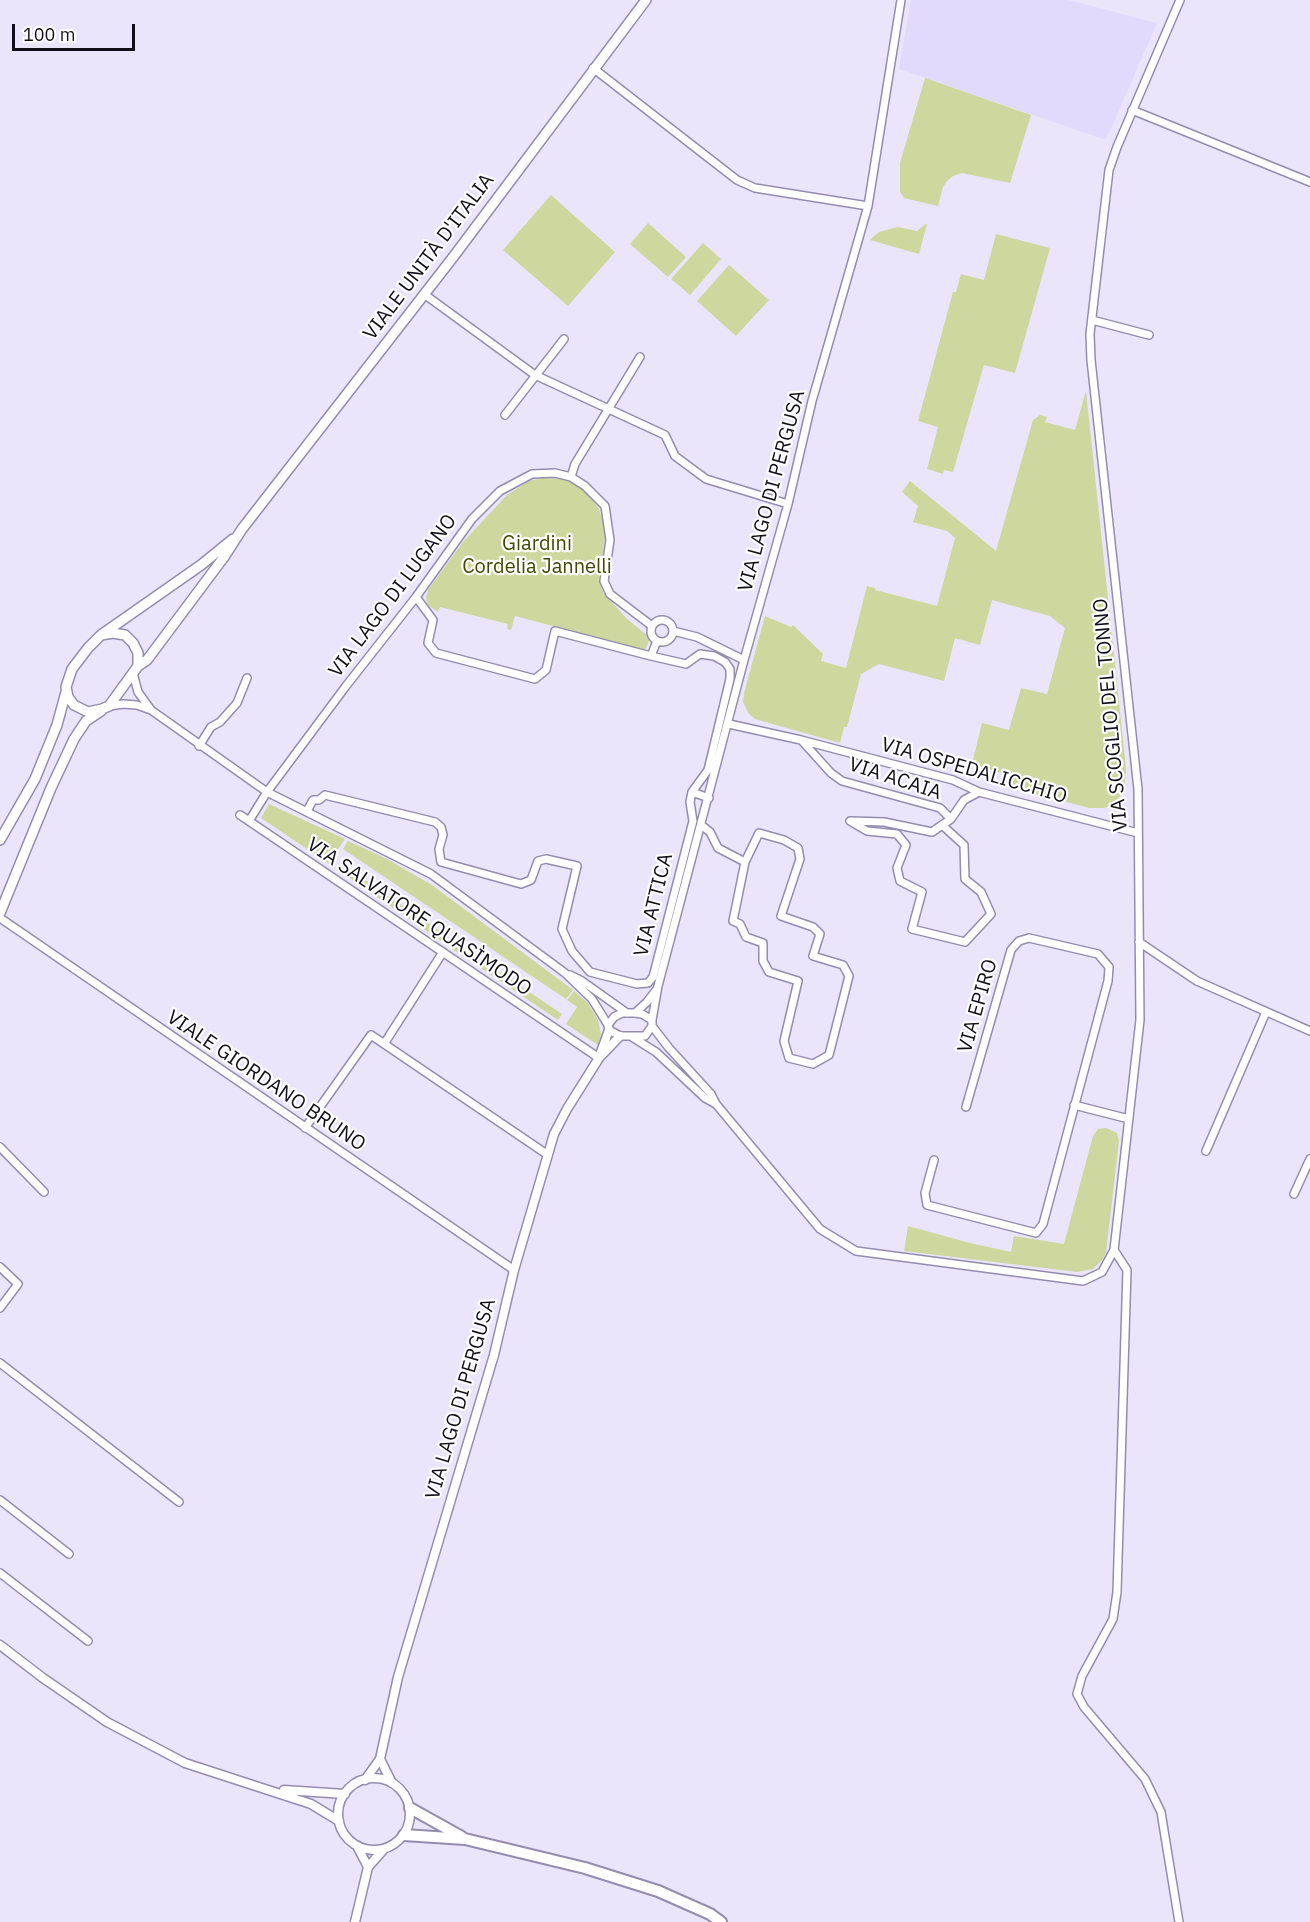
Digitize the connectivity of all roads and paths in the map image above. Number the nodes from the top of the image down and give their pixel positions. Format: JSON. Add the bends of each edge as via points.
{"nodes":[{"id":1,"x":646,"y":0,"type":"edge"},
{"id":2,"x":901,"y":0,"type":"edge"},
{"id":3,"x":1180,"y":0,"type":"edge"},
{"id":4,"x":593,"y":68,"type":"junction"},
{"id":5,"x":1132,"y":110,"type":"junction"},
{"id":6,"x":1310,"y":182,"type":"edge"},
{"id":7,"x":868,"y":206,"type":"junction"},
{"id":8,"x":424,"y":294,"type":"junction"},
{"id":9,"x":1092,"y":320,"type":"junction"},
{"id":10,"x":1149,"y":335,"type":"dead end"},
{"id":11,"x":564,"y":339,"type":"dead end"},
{"id":12,"x":640,"y":357,"type":"dead end"},
{"id":13,"x":535,"y":375,"type":"junction"},
{"id":14,"x":608,"y":409,"type":"junction"},
{"id":15,"x":505,"y":415,"type":"dead end"},
{"id":16,"x":571,"y":477,"type":"junction"},
{"id":17,"x":788,"y":504,"type":"junction"},
{"id":18,"x":240,"y":534,"type":"junction"},
{"id":19,"x":416,"y":597,"type":"junction"},
{"id":20,"x":652,"y":626,"type":"junction"},
{"id":21,"x":673,"y":631,"type":"junction"},
{"id":22,"x":101,"y":634,"type":"junction"},
{"id":23,"x":657,"y":641,"type":"junction"},
{"id":24,"x":651,"y":656,"type":"junction"},
{"id":25,"x":744,"y":660,"type":"junction"},
{"id":26,"x":136,"y":670,"type":"junction"},
{"id":27,"x":247,"y":678,"type":"dead end"},
{"id":28,"x":66,"y":687,"type":"junction"},
{"id":29,"x":106,"y":708,"type":"junction"},
{"id":30,"x":151,"y":711,"type":"junction"},
{"id":31,"x":729,"y":724,"type":"junction"},
{"id":32,"x":801,"y":740,"type":"junction"},
{"id":33,"x":199,"y":746,"type":"junction"},
{"id":34,"x":267,"y":792,"type":"junction"},
{"id":35,"x":692,"y":792,"type":"junction"},
{"id":36,"x":979,"y":792,"type":"junction"},
{"id":37,"x":709,"y":798,"type":"junction"},
{"id":38,"x":307,"y":811,"type":"junction"},
{"id":39,"x":240,"y":815,"type":"dead end"},
{"id":40,"x":951,"y":819,"type":"junction"},
{"id":41,"x":249,"y":821,"type":"junction"},
{"id":42,"x":701,"y":825,"type":"junction"},
{"id":43,"x":942,"y":825,"type":"junction"},
{"id":44,"x":1138,"y":833,"type":"junction"},
{"id":45,"x":0,"y":840,"type":"edge"},
{"id":46,"x":745,"y":862,"type":"junction"},
{"id":47,"x":0,"y":913,"type":"edge"},
{"id":48,"x":0,"y":918,"type":"edge"},
{"id":49,"x":1139,"y":942,"type":"junction"},
{"id":50,"x":443,"y":952,"type":"junction"},
{"id":51,"x":564,"y":973,"type":"junction"},
{"id":52,"x":658,"y":986,"type":"junction"},
{"id":53,"x":1266,"y":1012,"type":"junction"},
{"id":54,"x":631,"y":1013,"type":"junction"},
{"id":55,"x":652,"y":1023,"type":"junction"},
{"id":56,"x":608,"y":1027,"type":"junction"},
{"id":57,"x":1310,"y":1031,"type":"edge"},
{"id":58,"x":620,"y":1036,"type":"junction"},
{"id":59,"x":632,"y":1036,"type":"junction"},
{"id":60,"x":384,"y":1044,"type":"junction"},
{"id":61,"x":599,"y":1058,"type":"junction"},
{"id":62,"x":716,"y":1104,"type":"junction"},
{"id":63,"x":1074,"y":1105,"type":"junction"},
{"id":64,"x":966,"y":1107,"type":"dead end"},
{"id":65,"x":1129,"y":1119,"type":"junction"},
{"id":66,"x":305,"y":1128,"type":"junction"},
{"id":67,"x":0,"y":1147,"type":"edge"},
{"id":68,"x":1206,"y":1151,"type":"dead end"},
{"id":69,"x":548,"y":1155,"type":"junction"},
{"id":70,"x":1310,"y":1159,"type":"edge"},
{"id":71,"x":934,"y":1160,"type":"dead end"},
{"id":72,"x":44,"y":1192,"type":"dead end"},
{"id":73,"x":1294,"y":1194,"type":"dead end"},
{"id":74,"x":1114,"y":1250,"type":"junction"},
{"id":75,"x":0,"y":1267,"type":"edge"},
{"id":76,"x":514,"y":1270,"type":"junction"},
{"id":77,"x":0,"y":1308,"type":"edge"},
{"id":78,"x":0,"y":1363,"type":"edge"},
{"id":79,"x":0,"y":1500,"type":"edge"},
{"id":80,"x":179,"y":1502,"type":"dead end"},
{"id":81,"x":69,"y":1554,"type":"dead end"},
{"id":82,"x":0,"y":1573,"type":"edge"},
{"id":83,"x":88,"y":1641,"type":"dead end"},
{"id":84,"x":0,"y":1645,"type":"edge"},
{"id":85,"x":380,"y":1759,"type":"junction"},
{"id":86,"x":365,"y":1780,"type":"junction"},
{"id":87,"x":392,"y":1783,"type":"junction"},
{"id":88,"x":268,"y":1789,"type":"junction"},
{"id":89,"x":345,"y":1794,"type":"junction"},
{"id":90,"x":410,"y":1808,"type":"junction"},
{"id":91,"x":339,"y":1821,"type":"junction"},
{"id":92,"x":404,"y":1835,"type":"junction"},
{"id":93,"x":465,"y":1839,"type":"junction"},
{"id":94,"x":357,"y":1846,"type":"junction"},
{"id":95,"x":384,"y":1849,"type":"junction"},
{"id":96,"x":368,"y":1867,"type":"junction"},
{"id":97,"x":356,"y":1922,"type":"edge"},
{"id":98,"x":722,"y":1922,"type":"edge"},
{"id":99,"x":1179,"y":1922,"type":"edge"}],
"edges":[{"from":1,"to":4,"type":"main road","name":"VIALE UNITÀ D'ITALIA"},
{"from":2,"to":7,"type":"street","name":"VIA LAGO DI PERGUSA"},
{"from":3,"to":5,"type":"street","name":"VIA SCOGLIO DEL TONNO"},
{"from":4,"to":7,"type":"street","via":[[737,180],[754,188]]},
{"from":4,"to":8,"type":"main road","name":"VIALE UNITÀ D'ITALIA"},
{"from":5,"to":6,"type":"street"},
{"from":5,"to":9,"type":"street","name":"VIA SCOGLIO DEL TONNO","via":[[1109,170]]},
{"from":7,"to":17,"type":"street","name":"VIA LAGO DI PERGUSA","via":[[812,401]]},
{"from":8,"to":13,"type":"street"},
{"from":8,"to":18,"type":"main road","name":"VIALE UNITÀ D'ITALIA"},
{"from":9,"to":10,"type":"street"},
{"from":9,"to":44,"type":"street","name":"VIA SCOGLIO DEL TONNO","via":[[1091,360],[1138,789]]},
{"from":11,"to":13,"type":"street"},
{"from":12,"to":14,"type":"street"},
{"from":13,"to":14,"type":"street"},
{"from":13,"to":15,"type":"street"},
{"from":14,"to":16,"type":"street"},
{"from":14,"to":17,"type":"street","via":[[665,435],[675,456],[706,479]]},
{"from":16,"to":19,"type":"street","name":"VIA LAGO DI LUGANO","via":[[532,474],[500,491],[472,519]]},
{"from":16,"to":20,"type":"street","via":[[605,506],[610,540],[604,581],[610,594]]},
{"from":17,"to":25,"type":"street","name":"VIA LAGO DI PERGUSA"},
{"from":18,"to":22,"type":"main road","name":"VIALE UNITÀ D'ITALIA"},
{"from":18,"to":26,"type":"main road","name":"VIALE UNITÀ D'ITALIA"},
{"from":19,"to":24,"type":"street","via":[[433,620],[428,643],[436,653],[535,679],[546,670],[555,631]]},
{"from":19,"to":34,"type":"street","name":"VIA LAGO DI LUGANO"},
{"from":20,"to":21,"type":"street","via":[[664,620]]},
{"from":20,"to":23,"type":"street","via":[[651,633]]},
{"from":21,"to":23,"type":"street","via":[[668,641]]},
{"from":21,"to":25,"type":"street","via":[[697,637]]},
{"from":22,"to":26,"type":"main road","via":[[125,635],[133,643],[138,652]]},
{"from":22,"to":28,"type":"main road","name":"VIALE UNITÀ D'ITALIA","via":[[72,669]]},
{"from":23,"to":24,"type":"street"},
{"from":24,"to":35,"type":"street","via":[[686,664],[700,654],[714,656],[730,669],[708,770]]},
{"from":25,"to":31,"type":"street","name":"VIA LAGO DI PERGUSA"},
{"from":26,"to":29,"type":"main road","name":"VIALE UNITÀ D'ITALIA"},
{"from":26,"to":30,"type":"street","via":[[138,692]]},
{"from":27,"to":33,"type":"street","via":[[237,703],[211,727]]},
{"from":28,"to":29,"type":"main road","via":[[74,705],[88,712]]},
{"from":28,"to":45,"type":"main road","name":"VIALE UNITÀ D'ITALIA","via":[[65,701],[42,764]]},
{"from":29,"to":30,"type":"street","via":[[123,704]]},
{"from":29,"to":47,"type":"main road","name":"VIALE UNITÀ D'ITALIA","via":[[86,721],[74,739]]},
{"from":30,"to":33,"type":"street"},
{"from":31,"to":32,"type":"street","name":"VIA OSPEDALICCHIO"},
{"from":31,"to":37,"type":"street","name":"VIA LAGO DI PERGUSA"},
{"from":32,"to":36,"type":"street","name":"VIA OSPEDALICCHIO","via":[[953,780]]},
{"from":32,"to":40,"type":"street","name":"VIA ACAIA","via":[[842,781],[940,808]]},
{"from":33,"to":34,"type":"street"},
{"from":34,"to":38,"type":"street"},
{"from":34,"to":41,"type":"street"},
{"from":35,"to":37,"type":"street"},
{"from":35,"to":38,"type":"street","name":"VIA ATTICA","via":[[693,821],[653,977],[648,983],[637,984],[590,972],[572,951],[562,929],[577,866],[546,859],[538,861],[531,880],[521,884],[441,862],[443,835],[435,822],[326,795],[313,800]]},
{"from":36,"to":40,"type":"street","name":"VIA ACAIA","via":[[964,800]]},
{"from":36,"to":44,"type":"street","name":"VIA OSPEDALICCHIO"},
{"from":37,"to":42,"type":"street","name":"VIA LAGO DI PERGUSA"},
{"from":38,"to":51,"type":"street","via":[[431,874]]},
{"from":39,"to":41,"type":"street","name":"VIA SALVATORE QUASÌMODO"},
{"from":40,"to":43,"type":"street"},
{"from":41,"to":50,"type":"street","name":"VIA SALVATORE QUASÌMODO"},
{"from":42,"to":46,"type":"street","via":[[710,832],[717,848]]},
{"from":42,"to":52,"type":"street","name":"VIA LAGO DI PERGUSA"},
{"from":43,"to":43,"type":"street","via":[[964,845],[966,879],[981,892],[991,914],[965,942],[912,929],[922,892],[900,881],[897,868],[906,845],[897,834],[867,831],[850,821],[884,822],[932,832]]},
{"from":44,"to":49,"type":"street","name":"VIA SCOGLIO DEL TONNO"},
{"from":46,"to":46,"type":"street","via":[[733,921],[740,924],[746,938],[764,943],[764,961],[769,972],[798,981],[784,1041],[789,1058],[813,1064],[829,1056],[849,976],[843,965],[813,956],[820,934],[813,927],[781,916],[800,859],[798,848],[759,833]]},
{"from":48,"to":66,"type":"street","name":"VIALE GIORDANO BRUNO"},
{"from":49,"to":53,"type":"street","via":[[1197,981]]},
{"from":49,"to":65,"type":"street","name":"VIA SCOGLIO DEL TONNO","via":[[1140,1020]]},
{"from":50,"to":60,"type":"street"},
{"from":50,"to":61,"type":"street","name":"VIA SALVATORE QUASÌMODO"},
{"from":51,"to":54,"type":"street"},
{"from":51,"to":56,"type":"street","via":[[592,999]]},
{"from":52,"to":54,"type":"street","via":[[647,1002]]},
{"from":52,"to":55,"type":"street","name":"VIA LAGO DI PERGUSA"},
{"from":53,"to":57,"type":"street"},
{"from":53,"to":68,"type":"street"},
{"from":54,"to":55,"type":"street","via":[[642,1014]]},
{"from":54,"to":56,"type":"street","via":[[614,1017]]},
{"from":55,"to":59,"type":"street","via":[[645,1035]]},
{"from":55,"to":62,"type":"street"},
{"from":56,"to":58,"type":"street"},
{"from":56,"to":61,"type":"street","name":"VIA LAGO DI PERGUSA"},
{"from":58,"to":59,"type":"street"},
{"from":58,"to":61,"type":"street","name":"VIA LAGO DI PERGUSA"},
{"from":59,"to":62,"type":"street"},
{"from":60,"to":66,"type":"street","via":[[371,1035]]},
{"from":60,"to":69,"type":"street"},
{"from":61,"to":69,"type":"street","name":"VIA LAGO DI PERGUSA","via":[[567,1109]]},
{"from":62,"to":74,"type":"street","via":[[820,1229],[856,1251],[1083,1281],[1102,1272]]},
{"from":63,"to":64,"type":"street","name":"VIA EPIRO","via":[[1109,967],[1098,954],[1029,938],[1019,941],[1011,950]]},
{"from":63,"to":65,"type":"street"},
{"from":63,"to":71,"type":"street","via":[[1043,1224],[1036,1233],[927,1205],[925,1193]]},
{"from":65,"to":74,"type":"street","name":"VIA SCOGLIO DEL TONNO"},
{"from":66,"to":76,"type":"street","name":"VIALE GIORDANO BRUNO"},
{"from":67,"to":72,"type":"street"},
{"from":69,"to":76,"type":"street","name":"VIA LAGO DI PERGUSA"},
{"from":70,"to":73,"type":"street"},
{"from":74,"to":99,"type":"street","via":[[1127,1270],[1117,1592],[1113,1619],[1082,1676],[1077,1694],[1145,1779],[1161,1812]]},
{"from":75,"to":77,"type":"street","via":[[18,1284]]},
{"from":76,"to":85,"type":"street","name":"VIA LAGO DI PERGUSA","via":[[494,1355],[398,1677]]},
{"from":78,"to":80,"type":"street"},
{"from":79,"to":81,"type":"street"},
{"from":82,"to":83,"type":"street"},
{"from":84,"to":88,"type":"street","via":[[107,1722],[186,1763]]},
{"from":85,"to":86,"type":"street","name":"VIA LAGO DI PERGUSA"},
{"from":85,"to":87,"type":"street"},
{"from":86,"to":87,"type":"street"},
{"from":86,"to":89,"type":"street"},
{"from":87,"to":90,"type":"street"},
{"from":88,"to":89,"type":"street"},
{"from":88,"to":91,"type":"street","via":[[311,1804]]},
{"from":89,"to":91,"type":"street"},
{"from":90,"to":92,"type":"street"},
{"from":90,"to":93,"type":"highway"},
{"from":91,"to":94,"type":"street"},
{"from":92,"to":93,"type":"highway"},
{"from":92,"to":95,"type":"street"},
{"from":93,"to":98,"type":"highway","via":[[585,1868],[658,1891]]},
{"from":94,"to":95,"type":"street"},
{"from":94,"to":96,"type":"street"},
{"from":95,"to":96,"type":"street"},
{"from":96,"to":97,"type":"street"}]}
